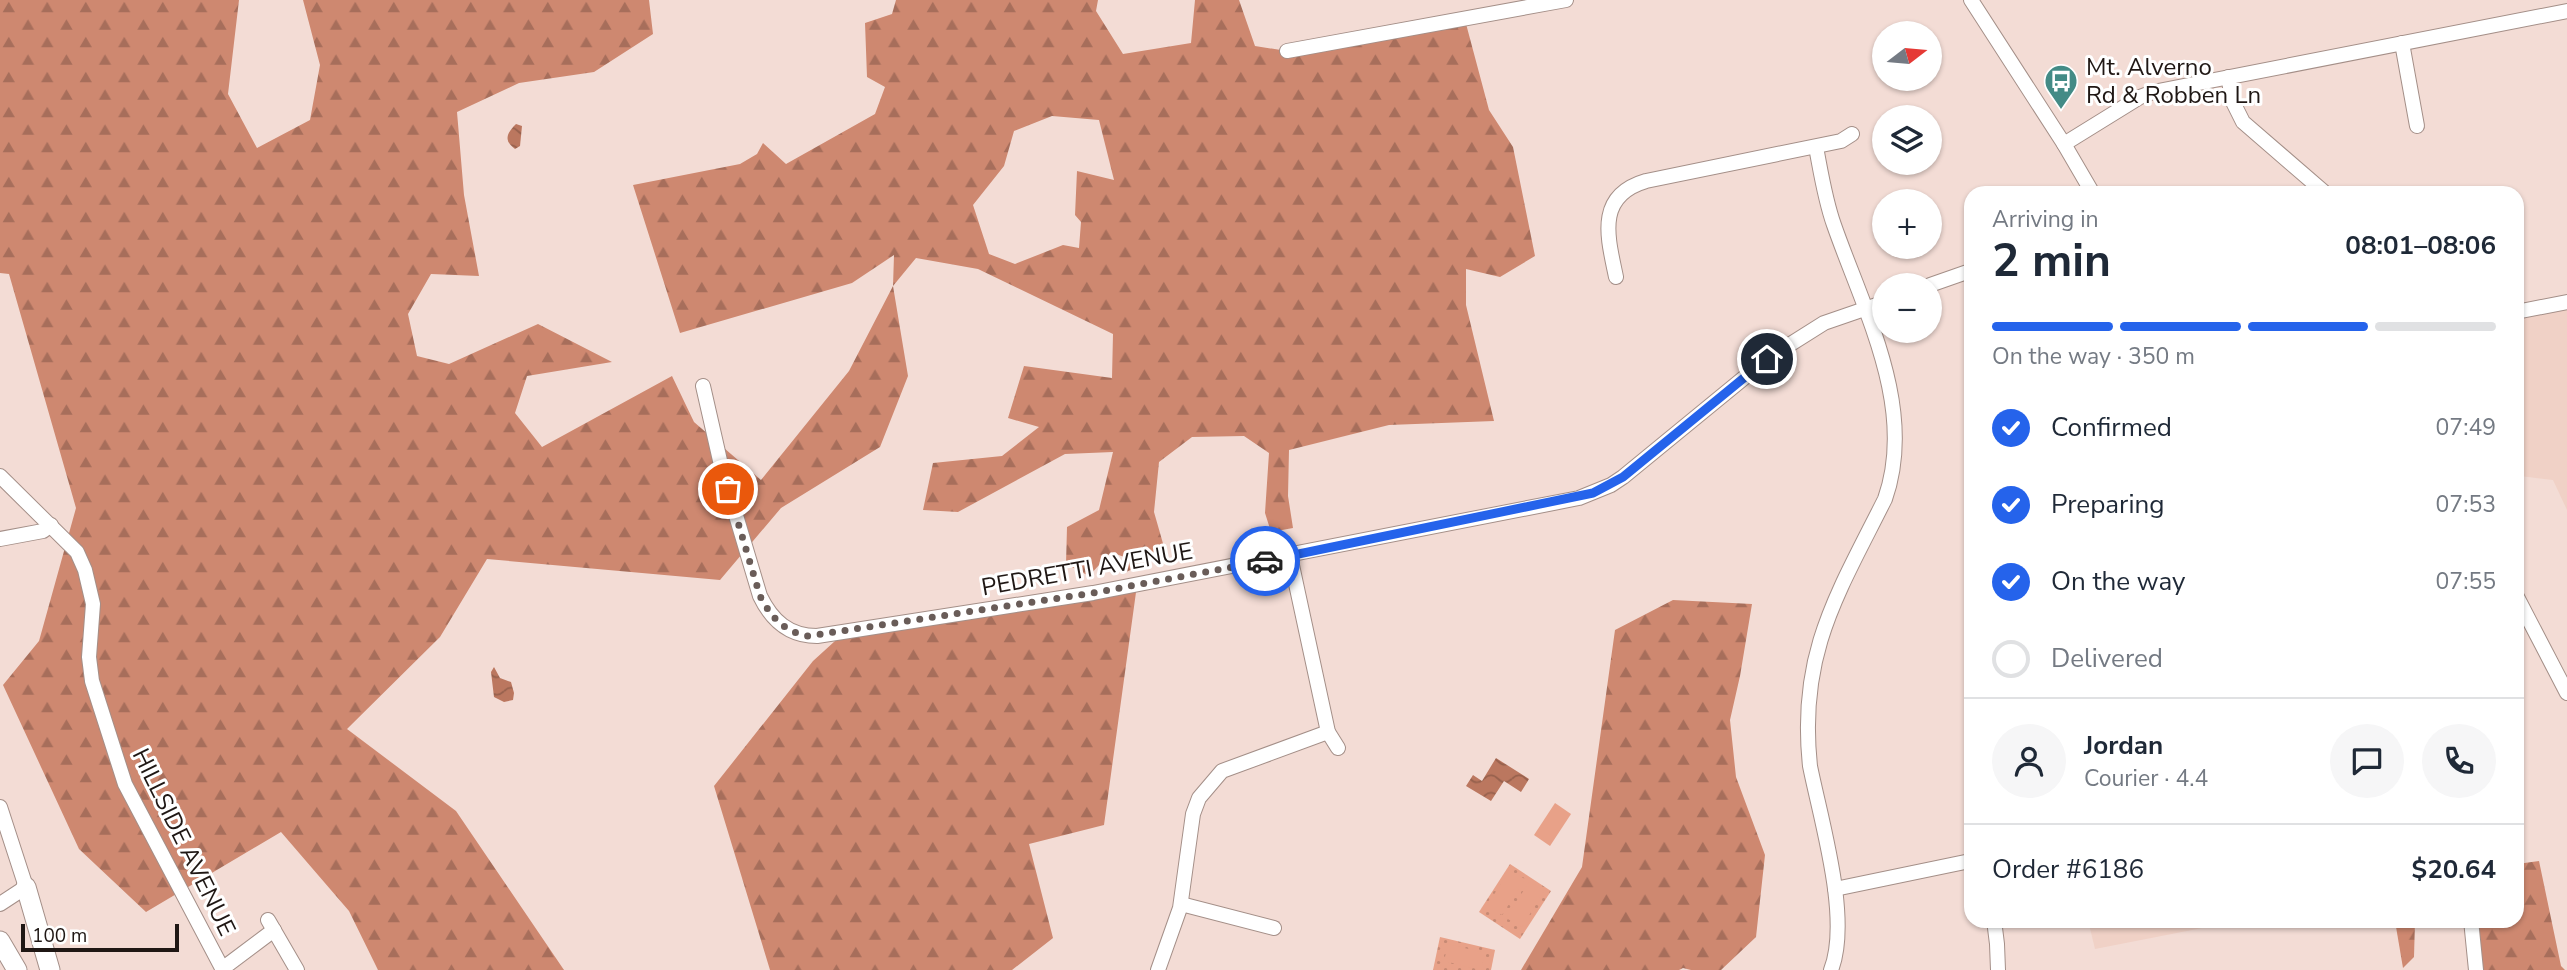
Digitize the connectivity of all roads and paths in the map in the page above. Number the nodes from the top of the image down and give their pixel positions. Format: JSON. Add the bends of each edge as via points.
{"nodes":[{"id":1,"x":1566,"y":0,"type":"edge"},
{"id":2,"x":1971,"y":0,"type":"edge"},
{"id":3,"x":2567,"y":11,"type":"edge"},
{"id":4,"x":2402,"y":43,"type":"junction"},
{"id":5,"x":1287,"y":51,"type":"dead end"},
{"id":6,"x":2228,"y":77,"type":"junction"},
{"id":7,"x":2417,"y":126,"type":"dead end"},
{"id":8,"x":1852,"y":134,"type":"dead end"},
{"id":9,"x":2064,"y":144,"type":"junction"},
{"id":10,"x":1816,"y":146,"type":"junction"},
{"id":11,"x":2088,"y":186,"type":"edge"},
{"id":12,"x":2317,"y":186,"type":"edge"},
{"id":13,"x":1964,"y":273,"type":"edge"},
{"id":14,"x":1616,"y":277,"type":"dead end"},
{"id":15,"x":1942,"y":281,"type":"edge"},
{"id":16,"x":2567,"y":302,"type":"edge"},
{"id":17,"x":1872,"y":306,"type":"edge"},
{"id":18,"x":1864,"y":309,"type":"junction"},
{"id":19,"x":2524,"y":310,"type":"edge"},
{"id":20,"x":703,"y":386,"type":"dead end"},
{"id":21,"x":0,"y":476,"type":"edge"},
{"id":22,"x":51,"y":526,"type":"junction"},
{"id":23,"x":0,"y":540,"type":"edge"},
{"id":24,"x":1290,"y":556,"type":"junction"},
{"id":25,"x":2524,"y":611,"type":"edge"},
{"id":26,"x":2567,"y":694,"type":"edge"},
{"id":27,"x":1328,"y":732,"type":"junction"},
{"id":28,"x":1338,"y":748,"type":"dead end"},
{"id":29,"x":0,"y":807,"type":"edge"},
{"id":30,"x":1964,"y":862,"type":"edge"},
{"id":31,"x":26,"y":887,"type":"junction"},
{"id":32,"x":1835,"y":889,"type":"junction"},
{"id":33,"x":0,"y":904,"type":"edge"},
{"id":34,"x":1181,"y":904,"type":"junction"},
{"id":35,"x":1274,"y":928,"type":"dead end"},
{"id":36,"x":1995,"y":928,"type":"edge"},
{"id":37,"x":2473,"y":928,"type":"edge"},
{"id":38,"x":0,"y":941,"type":"edge"},
{"id":39,"x":17,"y":970,"type":"edge"},
{"id":40,"x":50,"y":970,"type":"edge"},
{"id":41,"x":223,"y":970,"type":"edge"},
{"id":42,"x":297,"y":970,"type":"edge"},
{"id":43,"x":1158,"y":970,"type":"edge"},
{"id":44,"x":1831,"y":970,"type":"edge"},
{"id":45,"x":1998,"y":970,"type":"edge"},
{"id":46,"x":2476,"y":970,"type":"edge"}],
"edges":[{"from":1,"to":5,"type":"street"},
{"from":2,"to":9,"type":"street"},
{"from":3,"to":4,"type":"street"},
{"from":4,"to":6,"type":"street"},
{"from":4,"to":7,"type":"street"},
{"from":6,"to":9,"type":"street","via":[[2147,95]]},
{"from":6,"to":12,"type":"street","via":[[2233,102],[2244,122]]},
{"from":8,"to":10,"type":"street"},
{"from":9,"to":11,"type":"street"},
{"from":10,"to":14,"type":"street","via":[[1628,188],[1614,204],[1607,225]]},
{"from":10,"to":18,"type":"street","via":[[1833,222]]},
{"from":13,"to":15,"type":"street"},
{"from":16,"to":19,"type":"street"},
{"from":17,"to":18,"type":"street","name":"PEDRETTI AVENUE"},
{"from":18,"to":24,"type":"street","name":"PEDRETTI AVENUE","via":[[1824,323],[1790,342],[1623,477],[1593,493]]},
{"from":18,"to":32,"type":"street","via":[[1884,369],[1896,443],[1885,499],[1830,611],[1809,687],[1810,766]]},
{"from":20,"to":24,"type":"street","name":"PEDRETTI AVENUE","via":[[720,465],[760,596],[781,626],[798,635],[817,636],[1079,595]]},
{"from":21,"to":22,"type":"street","name":"HILLSIDE AVENUE"},
{"from":22,"to":23,"type":"street"},
{"from":22,"to":41,"type":"street","name":"HILLSIDE AVENUE","via":[[77,552],[90,589],[92,681],[125,784]]},
{"from":24,"to":27,"type":"street"},
{"from":25,"to":26,"type":"street"},
{"from":27,"to":28,"type":"street"},
{"from":27,"to":34,"type":"street","via":[[1222,771],[1199,798],[1193,814]]},
{"from":29,"to":31,"type":"street"},
{"from":30,"to":32,"type":"street"},
{"from":31,"to":33,"type":"street"},
{"from":31,"to":40,"type":"main road"},
{"from":32,"to":44,"type":"street","via":[[1840,931]]},
{"from":34,"to":35,"type":"street"},
{"from":34,"to":43,"type":"street"},
{"from":36,"to":45,"type":"street"},
{"from":37,"to":46,"type":"street"},
{"from":38,"to":39,"type":"main road"},
{"from":41,"to":42,"type":"street","via":[[271,925]]}]}
